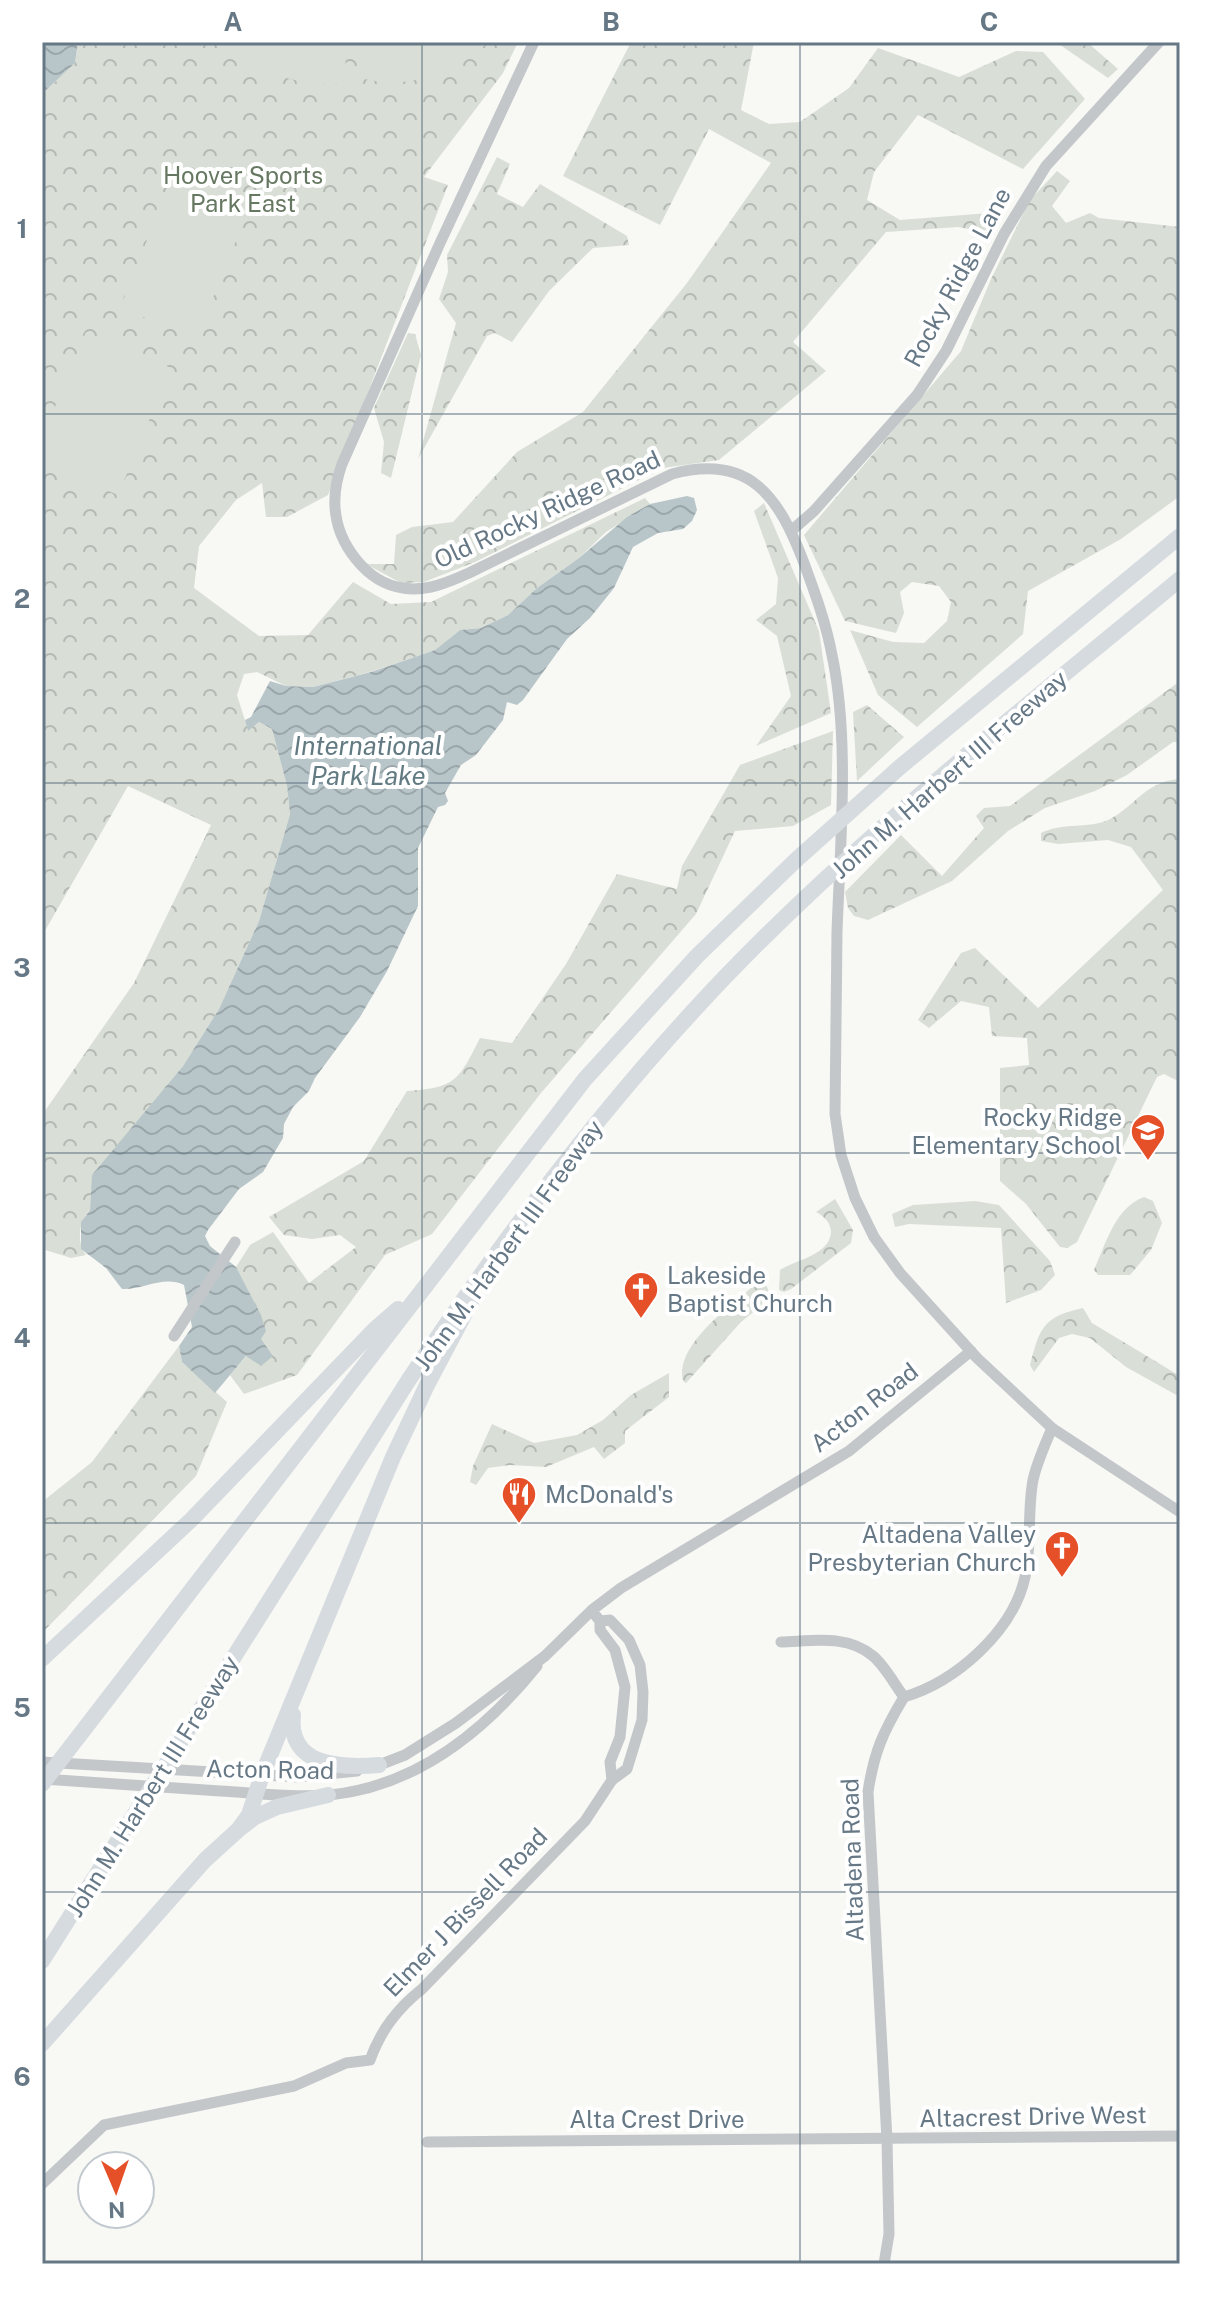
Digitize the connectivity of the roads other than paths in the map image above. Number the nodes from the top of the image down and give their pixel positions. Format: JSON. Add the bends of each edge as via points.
{"nodes":[{"id":1,"x":534,"y":42,"type":"edge"},
{"id":2,"x":1159,"y":42,"type":"edge"},
{"id":3,"x":791,"y":531,"type":"junction"},
{"id":4,"x":1180,"y":536,"type":"edge"},
{"id":5,"x":1180,"y":579,"type":"edge"},
{"id":6,"x":506,"y":1238,"type":"junction"},
{"id":7,"x":235,"y":1242,"type":"dead end"},
{"id":8,"x":423,"y":1287,"type":"junction"},
{"id":9,"x":174,"y":1336,"type":"dead end"},
{"id":10,"x":971,"y":1351,"type":"junction"},
{"id":11,"x":1052,"y":1428,"type":"junction"},
{"id":12,"x":1180,"y":1512,"type":"edge"},
{"id":13,"x":592,"y":1610,"type":"junction"},
{"id":14,"x":600,"y":1621,"type":"junction"},
{"id":15,"x":781,"y":1642,"type":"dead end"},
{"id":16,"x":545,"y":1656,"type":"junction"},
{"id":17,"x":42,"y":1659,"type":"edge"},
{"id":18,"x":904,"y":1697,"type":"junction"},
{"id":19,"x":295,"y":1698,"type":"junction"},
{"id":20,"x":42,"y":1762,"type":"edge"},
{"id":21,"x":379,"y":1765,"type":"junction"},
{"id":22,"x":262,"y":1775,"type":"junction"},
{"id":23,"x":612,"y":1780,"type":"junction"},
{"id":24,"x":42,"y":1782,"type":"edge"},
{"id":25,"x":257,"y":1793,"type":"junction"},
{"id":26,"x":328,"y":1795,"type":"junction"},
{"id":27,"x":238,"y":1830,"type":"junction"},
{"id":28,"x":42,"y":1961,"type":"edge"},
{"id":29,"x":42,"y":2044,"type":"edge"},
{"id":30,"x":1180,"y":2136,"type":"edge"},
{"id":31,"x":887,"y":2140,"type":"junction"},
{"id":32,"x":427,"y":2142,"type":"dead end"},
{"id":33,"x":42,"y":2184,"type":"edge"},
{"id":34,"x":884,"y":2264,"type":"edge"}],
"edges":[{"from":1,"to":3,"type":"street","name":"Old Rocky Ridge Road","via":[[342,464],[334,503],[343,538],[358,562],[382,582],[430,587],[469,573],[651,482],[713,468],[759,485]]},
{"from":2,"to":3,"type":"street","name":"Rocky Ridge Lane","via":[[1031,187],[946,351],[917,395]]},
{"from":3,"to":10,"type":"street","name":"Old Rocky Ridge Road","via":[[825,624],[839,702],[835,1114],[841,1155],[855,1198],[885,1254]]},
{"from":4,"to":8,"type":"highway","name":"John M. Harbert III Freeway","via":[[900,767],[697,956],[585,1079]]},
{"from":5,"to":6,"type":"highway","name":"John M. Harbert III Freeway","via":[[899,813],[796,907],[696,1008],[588,1131]]},
{"from":6,"to":19,"type":"highway","via":[[393,1457]]},
{"from":6,"to":28,"type":"highway","name":"John M. Harbert III Freeway","via":[[408,1381]]},
{"from":7,"to":9,"type":"street"},
{"from":8,"to":17,"type":"highway","via":[[375,1329],[191,1520]]},
{"from":8,"to":24,"type":"highway","name":"John M. Harbert III Freeway"},
{"from":10,"to":11,"type":"street","name":"Old Rocky Ridge Road"},
{"from":10,"to":13,"type":"street","name":"Acton Road","via":[[849,1451]]},
{"from":11,"to":12,"type":"street","name":"Old Rocky Ridge Road"},
{"from":11,"to":18,"type":"street","via":[[1033,1482],[1024,1580],[1007,1620],[965,1665]]},
{"from":13,"to":14,"type":"street","name":"Elmer J Bissell Road"},
{"from":13,"to":16,"type":"street","name":"Acton Road"},
{"from":14,"to":23,"type":"street","name":"Elmer J Bissell Road","via":[[625,1687],[620,1737],[610,1762]]},
{"from":14,"to":23,"type":"street","name":"Elmer J Bissell Road","via":[[610,1620],[629,1640],[640,1665],[643,1692],[642,1720],[627,1769]]},
{"from":15,"to":18,"type":"street","via":[[852,1643],[874,1657]]},
{"from":16,"to":21,"type":"street","name":"Acton Road","via":[[430,1741]]},
{"from":16,"to":26,"type":"street","name":"Acton Road","via":[[511,1699],[445,1754],[381,1784]]},
{"from":18,"to":31,"type":"street","name":"Altadena Road","via":[[873,1759],[868,1792]]},
{"from":19,"to":21,"type":"highway","via":[[291,1731],[304,1751],[322,1764]]},
{"from":19,"to":22,"type":"highway"},
{"from":20,"to":22,"type":"street","name":"Acton Road"},
{"from":21,"to":22,"type":"street","name":"Acton Road","via":[[328,1775]]},
{"from":22,"to":25,"type":"highway"},
{"from":23,"to":33,"type":"street","name":"Elmer J Bissell Road","via":[[585,1821],[400,2006],[370,2060],[346,2063],[294,2086],[104,2125]]},
{"from":24,"to":25,"type":"street","name":"Acton Road"},
{"from":25,"to":26,"type":"street","name":"Acton Road"},
{"from":25,"to":27,"type":"highway"},
{"from":26,"to":27,"type":"highway","via":[[277,1807]]},
{"from":27,"to":29,"type":"highway","via":[[205,1860]]},
{"from":30,"to":31,"type":"street","name":"Altacrest Drive West"},
{"from":31,"to":32,"type":"street","name":"Alta Crest Drive"},
{"from":31,"to":34,"type":"street","name":"Altadena Road","via":[[889,2234]]}]}
